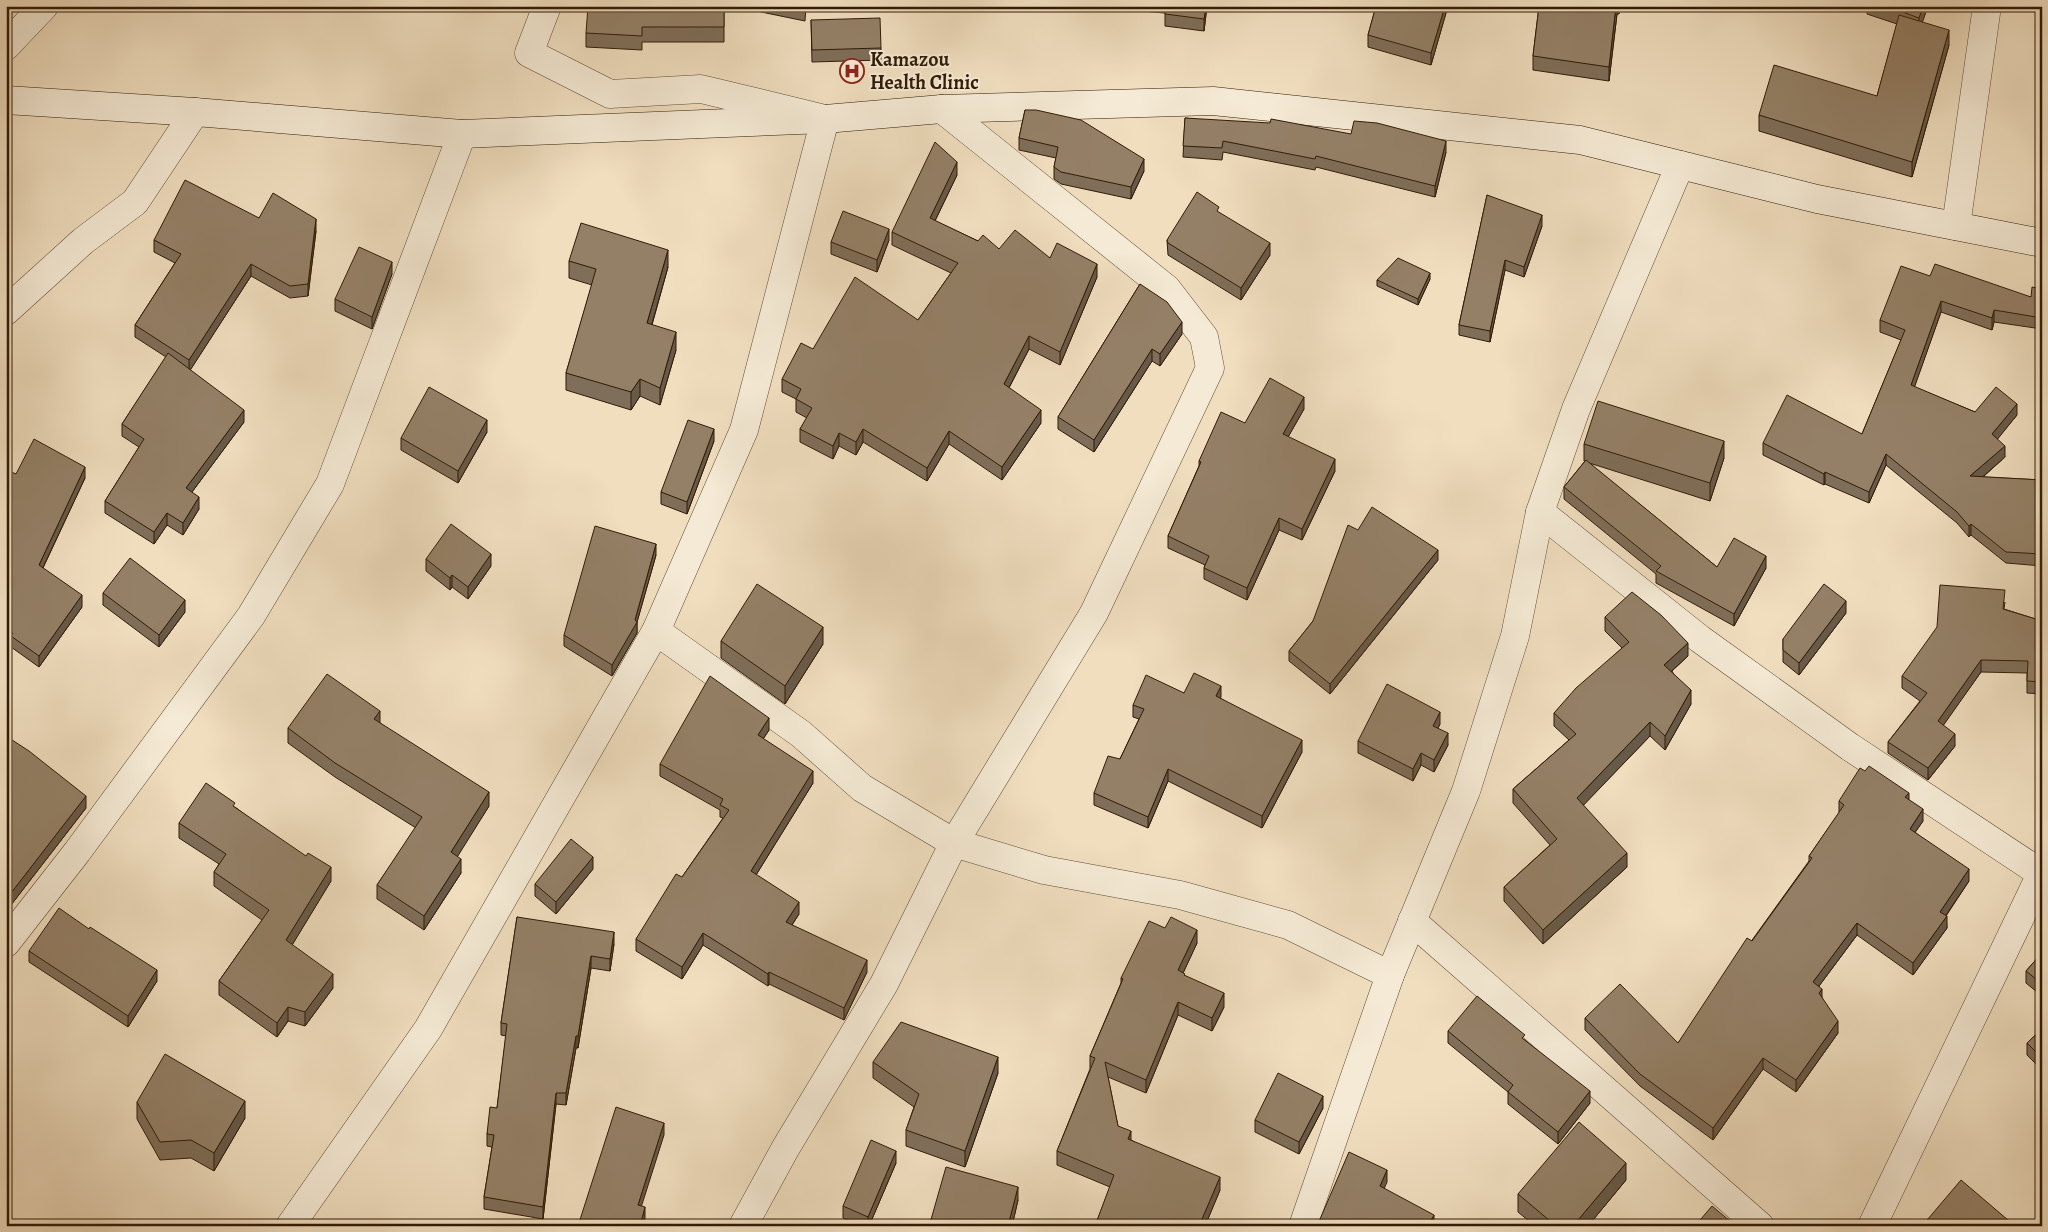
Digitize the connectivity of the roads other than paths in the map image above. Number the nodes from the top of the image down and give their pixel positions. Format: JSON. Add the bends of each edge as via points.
{"nodes":[{"id":1,"x":44,"y":6,"type":"edge"},
{"id":2,"x":546,"y":6,"type":"edge"},
{"id":3,"x":1987,"y":6,"type":"edge"},
{"id":4,"x":6,"y":46,"type":"edge"},
{"id":5,"x":6,"y":100,"type":"edge"},
{"id":6,"x":942,"y":109,"type":"junction"},
{"id":7,"x":195,"y":112,"type":"junction"},
{"id":8,"x":825,"y":119,"type":"junction"},
{"id":9,"x":462,"y":134,"type":"junction"},
{"id":10,"x":1680,"y":165,"type":"junction"},
{"id":11,"x":1956,"y":226,"type":"junction"},
{"id":12,"x":2042,"y":243,"type":"edge"},
{"id":13,"x":6,"y":310,"type":"edge"},
{"id":14,"x":1540,"y":512,"type":"junction"},
{"id":15,"x":656,"y":631,"type":"junction"},
{"id":16,"x":954,"y":843,"type":"junction"},
{"id":17,"x":2042,"y":873,"type":"edge"},
{"id":18,"x":1412,"y":921,"type":"junction"},
{"id":19,"x":6,"y":943,"type":"edge"},
{"id":20,"x":1390,"y":975,"type":"junction"},
{"id":21,"x":290,"y":1226,"type":"edge"},
{"id":22,"x":742,"y":1226,"type":"edge"},
{"id":23,"x":1304,"y":1226,"type":"edge"},
{"id":24,"x":1760,"y":1226,"type":"edge"},
{"id":25,"x":1872,"y":1226,"type":"edge"}],
"edges":[{"from":1,"to":4,"type":"street"},
{"from":2,"to":8,"type":"street","via":[[529,53],[610,94],[701,89]]},
{"from":3,"to":11,"type":"street"},
{"from":5,"to":7,"type":"street"},
{"from":6,"to":8,"type":"street"},
{"from":6,"to":10,"type":"street","via":[[1213,101],[1580,140]]},
{"from":6,"to":16,"type":"street","via":[[1167,289],[1204,337],[1210,368],[1094,613]]},
{"from":7,"to":9,"type":"street"},
{"from":7,"to":13,"type":"street","via":[[135,202],[83,241]]},
{"from":8,"to":9,"type":"street"},
{"from":8,"to":15,"type":"street","via":[[744,430]]},
{"from":9,"to":19,"type":"street","via":[[330,484],[251,616]]},
{"from":10,"to":11,"type":"street","via":[[1817,199]]},
{"from":10,"to":14,"type":"street","via":[[1576,409]]},
{"from":11,"to":12,"type":"street"},
{"from":14,"to":17,"type":"street","via":[[1716,651],[1850,747]]},
{"from":14,"to":18,"type":"street","via":[[1515,636],[1466,791]]},
{"from":15,"to":16,"type":"street","via":[[801,734],[862,788]]},
{"from":15,"to":21,"type":"street","via":[[428,1029]]},
{"from":16,"to":20,"type":"street","via":[[1044,870],[1180,896],[1288,925]]},
{"from":16,"to":22,"type":"street","via":[[884,984]]},
{"from":17,"to":25,"type":"street"},
{"from":18,"to":20,"type":"street"},
{"from":18,"to":24,"type":"street"},
{"from":20,"to":23,"type":"street"}]}
